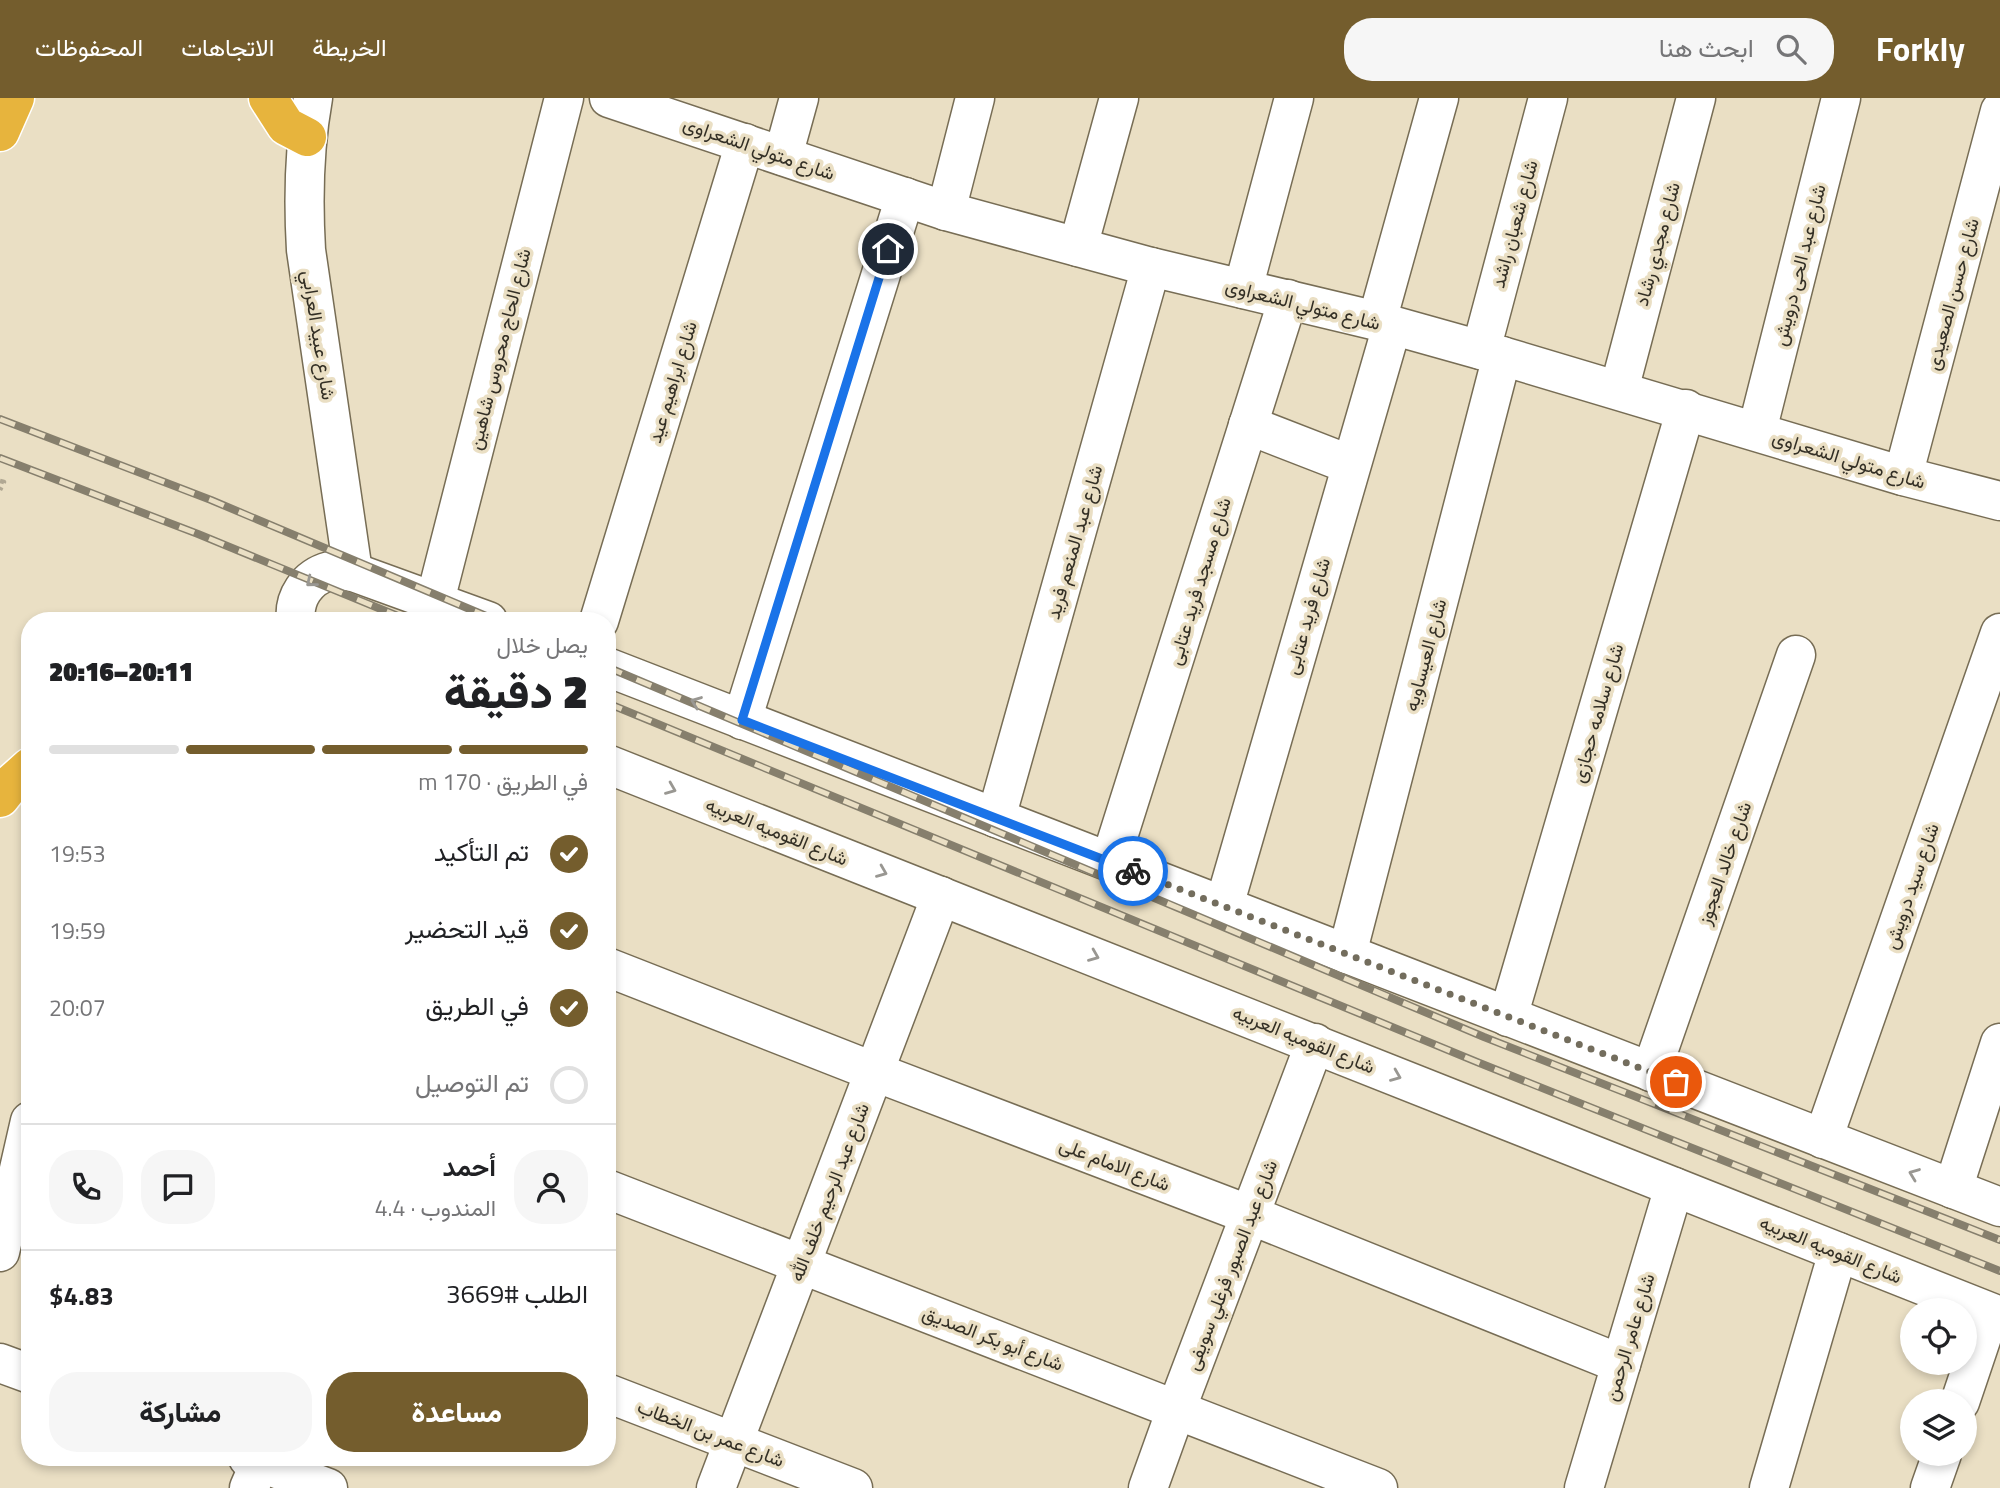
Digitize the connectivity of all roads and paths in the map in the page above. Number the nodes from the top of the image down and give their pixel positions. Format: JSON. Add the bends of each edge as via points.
{"nodes":[{"id":1,"x":15,"y":98,"type":"edge"},
{"id":2,"x":268,"y":98,"type":"edge"},
{"id":3,"x":313,"y":98,"type":"edge"},
{"id":4,"x":564,"y":98,"type":"edge"},
{"id":5,"x":610,"y":98,"type":"edge"},
{"id":6,"x":799,"y":98,"type":"edge"},
{"id":7,"x":975,"y":98,"type":"edge"},
{"id":8,"x":1119,"y":98,"type":"edge"},
{"id":9,"x":1294,"y":98,"type":"edge"},
{"id":10,"x":1439,"y":98,"type":"edge"},
{"id":11,"x":1548,"y":98,"type":"edge"},
{"id":12,"x":1696,"y":98,"type":"edge"},
{"id":13,"x":1841,"y":98,"type":"edge"},
{"id":14,"x":2000,"y":111,"type":"edge"},
{"id":15,"x":0,"y":132,"type":"edge"},
{"id":16,"x":307,"y":136,"type":"junction"},
{"id":17,"x":745,"y":143,"type":"junction"},
{"id":18,"x":783,"y":156,"type":"junction"},
{"id":19,"x":905,"y":197,"type":"junction"},
{"id":20,"x":946,"y":211,"type":"junction"},
{"id":21,"x":1078,"y":247,"type":"junction"},
{"id":22,"x":1151,"y":267,"type":"junction"},
{"id":23,"x":1243,"y":289,"type":"junction"},
{"id":24,"x":1288,"y":299,"type":"junction"},
{"id":25,"x":1384,"y":324,"type":"junction"},
{"id":26,"x":1492,"y":353,"type":"junction"},
{"id":27,"x":1619,"y":390,"type":"junction"},
{"id":28,"x":1686,"y":409,"type":"junction"},
{"id":29,"x":1248,"y":425,"type":"junction"},
{"id":30,"x":1757,"y":432,"type":"junction"},
{"id":31,"x":1351,"y":465,"type":"junction"},
{"id":32,"x":1903,"y":476,"type":"junction"},
{"id":33,"x":0,"y":481,"type":"edge"},
{"id":34,"x":0,"y":491,"type":"edge"},
{"id":35,"x":2000,"y":501,"type":"edge"},
{"id":36,"x":353,"y":572,"type":"junction"},
{"id":37,"x":435,"y":601,"type":"junction"},
{"id":38,"x":295,"y":612,"type":"edge"},
{"id":39,"x":464,"y":612,"type":"edge"},
{"id":40,"x":602,"y":612,"type":"edge"},
{"id":41,"x":2000,"y":633,"type":"edge"},
{"id":42,"x":1796,"y":655,"type":"dead end"},
{"id":43,"x":616,"y":671,"type":"edge"},
{"id":44,"x":742,"y":720,"type":"junction"},
{"id":45,"x":616,"y":768,"type":"edge"},
{"id":46,"x":21,"y":775,"type":"edge"},
{"id":47,"x":0,"y":798,"type":"edge"},
{"id":48,"x":996,"y":818,"type":"junction"},
{"id":49,"x":1110,"y":862,"type":"junction"},
{"id":50,"x":941,"y":896,"type":"junction"},
{"id":51,"x":1224,"y":906,"type":"junction"},
{"id":52,"x":1348,"y":954,"type":"junction"},
{"id":53,"x":616,"y":971,"type":"edge"},
{"id":54,"x":1508,"y":1017,"type":"junction"},
{"id":55,"x":1315,"y":1044,"type":"junction"},
{"id":56,"x":2000,"y":1044,"type":"edge"},
{"id":57,"x":875,"y":1072,"type":"junction"},
{"id":58,"x":1651,"y":1072,"type":"junction"},
{"id":59,"x":1823,"y":1139,"type":"junction"},
{"id":60,"x":21,"y":1182,"type":"edge"},
{"id":61,"x":1674,"y":1187,"type":"junction"},
{"id":62,"x":1953,"y":1189,"type":"junction"},
{"id":63,"x":616,"y":1192,"type":"edge"},
{"id":64,"x":2000,"y":1207,"type":"edge"},
{"id":65,"x":1250,"y":1215,"type":"junction"},
{"id":66,"x":0,"y":1252,"type":"edge"},
{"id":67,"x":1838,"y":1252,"type":"junction"},
{"id":68,"x":801,"y":1264,"type":"junction"},
{"id":69,"x":1995,"y":1315,"type":"edge"},
{"id":70,"x":0,"y":1363,"type":"edge"},
{"id":71,"x":1620,"y":1364,"type":"junction"},
{"id":72,"x":21,"y":1371,"type":"edge"},
{"id":73,"x":1965,"y":1389,"type":"edge"},
{"id":74,"x":616,"y":1396,"type":"edge"},
{"id":75,"x":1176,"y":1410,"type":"junction"},
{"id":76,"x":734,"y":1442,"type":"junction"},
{"id":77,"x":255,"y":1466,"type":"edge"},
{"id":78,"x":1938,"y":1466,"type":"edge"},
{"id":79,"x":328,"y":1488,"type":"edge"},
{"id":80,"x":716,"y":1488,"type":"edge"},
{"id":81,"x":853,"y":1488,"type":"edge"},
{"id":82,"x":1148,"y":1488,"type":"edge"},
{"id":83,"x":1378,"y":1488,"type":"edge"},
{"id":84,"x":1584,"y":1488,"type":"edge"},
{"id":85,"x":1769,"y":1488,"type":"edge"},
{"id":86,"x":1930,"y":1488,"type":"edge"}],
"edges":[{"from":1,"to":15,"type":"highway"},
{"from":2,"to":16,"type":"highway","via":[[286,126]]},
{"from":3,"to":16,"type":"street","name":"شارع عبيد العرابي"},
{"from":4,"to":37,"type":"street","name":"شارع الحاج محروس شاهين"},
{"from":5,"to":17,"type":"street","name":"شارع متولي الشعراوى"},
{"from":6,"to":18,"type":"street"},
{"from":7,"to":20,"type":"street"},
{"from":8,"to":21,"type":"street"},
{"from":9,"to":23,"type":"street"},
{"from":10,"to":25,"type":"street","name":"شارع فريد عتابى"},
{"from":11,"to":26,"type":"street","name":"شارع شعبان راشد"},
{"from":12,"to":27,"type":"street","name":"شارع مجدي رشاد"},
{"from":13,"to":30,"type":"street","name":"شارع عبد الحى درويش"},
{"from":14,"to":32,"type":"street","name":"شارع حسن الصعيدى"},
{"from":16,"to":36,"type":"street","name":"شارع عبيد العرابي","via":[[306,250]]},
{"from":17,"to":18,"type":"street","name":"شارع متولي الشعراوى"},
{"from":17,"to":40,"type":"street","name":"شارع ابراهيم عيد"},
{"from":18,"to":19,"type":"street","name":"شارع متولي الشعراوى"},
{"from":19,"to":20,"type":"street","name":"شارع متولي الشعراوى"},
{"from":19,"to":44,"type":"street"},
{"from":20,"to":21,"type":"street","name":"شارع متولي الشعراوى"},
{"from":21,"to":22,"type":"street","name":"شارع متولي الشعراوى"},
{"from":22,"to":23,"type":"street","name":"شارع متولي الشعراوى"},
{"from":22,"to":48,"type":"street","name":"شارع عبد المنعم فريد"},
{"from":23,"to":24,"type":"street","name":"شارع متولي الشعراوى"},
{"from":24,"to":25,"type":"street","name":"شارع متولي الشعراوى"},
{"from":24,"to":29,"type":"street","name":"شارع مسجد فريد عتابى"},
{"from":25,"to":26,"type":"street","name":"شارع متولي الشعراوى"},
{"from":25,"to":31,"type":"street","name":"شارع فريد عتابى"},
{"from":26,"to":27,"type":"street","name":"شارع متولي الشعراوى"},
{"from":26,"to":52,"type":"street","name":"شارع العيساويه"},
{"from":27,"to":28,"type":"street","name":"شارع متولي الشعراوى"},
{"from":28,"to":30,"type":"street","name":"شارع متولي الشعراوى"},
{"from":28,"to":54,"type":"street","name":"شارع سلامه حجازى"},
{"from":29,"to":31,"type":"street"},
{"from":29,"to":49,"type":"street","name":"شارع مسجد فريد عتابى"},
{"from":30,"to":32,"type":"street","name":"شارع متولي الشعراوى"},
{"from":31,"to":51,"type":"street","name":"شارع فريد عتابى"},
{"from":32,"to":35,"type":"street","name":"شارع متولي الشعراوى"},
{"from":33,"to":34,"type":"path","via":[[4,482]]},
{"from":36,"to":37,"type":"street"},
{"from":36,"to":38,"type":"street","one_way":true,"via":[[333,570],[315,577],[301,591]]},
{"from":37,"to":39,"type":"street"},
{"from":41,"to":59,"type":"street","name":"شارع سيد درويش"},
{"from":42,"to":58,"type":"street","name":"شارع خالد العجوز"},
{"from":44,"to":43,"type":"street","one_way":true},
{"from":44,"to":48,"type":"street"},
{"from":45,"to":50,"type":"street","name":"شارع القوميه العربيه","one_way":true},
{"from":46,"to":47,"type":"highway"},
{"from":48,"to":49,"type":"street"},
{"from":49,"to":51,"type":"street"},
{"from":50,"to":55,"type":"street","name":"شارع القوميه العربيه","one_way":true},
{"from":50,"to":57,"type":"street","name":"شارع عبد الرحيم خلف الله"},
{"from":51,"to":52,"type":"street"},
{"from":52,"to":54,"type":"street"},
{"from":53,"to":57,"type":"street","name":"شارع الامام على"},
{"from":54,"to":58,"type":"street"},
{"from":55,"to":61,"type":"street","name":"شارع القوميه العربيه","one_way":true},
{"from":55,"to":65,"type":"street","name":"شارع عبد الصبور فرغلي سويفى"},
{"from":56,"to":62,"type":"street"},
{"from":57,"to":65,"type":"street","name":"شارع الامام على"},
{"from":57,"to":68,"type":"street","name":"شارع عبد الرحيم خلف الله"},
{"from":58,"to":59,"type":"street"},
{"from":62,"to":59,"type":"street","one_way":true},
{"from":60,"to":66,"type":"street"},
{"from":61,"to":67,"type":"street","name":"شارع القوميه العربيه"},
{"from":61,"to":71,"type":"street","name":"شارع عامر الرحمن"},
{"from":62,"to":64,"type":"street"},
{"from":63,"to":68,"type":"street","name":"شارع أبو بكر الصديق"},
{"from":65,"to":71,"type":"street","name":"شارع الامام على"},
{"from":65,"to":75,"type":"street","name":"شارع عبد الصبور فرغلي سويفى"},
{"from":67,"to":69,"type":"street","name":"شارع القوميه العربيه"},
{"from":67,"to":85,"type":"street"},
{"from":68,"to":75,"type":"street","name":"شارع أبو بكر الصديق"},
{"from":68,"to":76,"type":"street","name":"شارع عبد الرحيم خلف الله"},
{"from":69,"to":73,"type":"street"},
{"from":70,"to":72,"type":"street"},
{"from":71,"to":84,"type":"street","name":"شارع عامر الرحمن"},
{"from":74,"to":76,"type":"street","name":"شارع عمر بن الخطاب"},
{"from":75,"to":82,"type":"street","name":"شارع عبد الصبور فرغلي سويفى"},
{"from":75,"to":83,"type":"street","name":"شارع أبو بكر الصديق"},
{"from":76,"to":80,"type":"street","name":"شارع عبد الرحيم خلف الله"},
{"from":76,"to":81,"type":"street","name":"شارع عمر بن الخطاب"},
{"from":77,"to":79,"type":"street"},
{"from":78,"to":86,"type":"street"}]}
